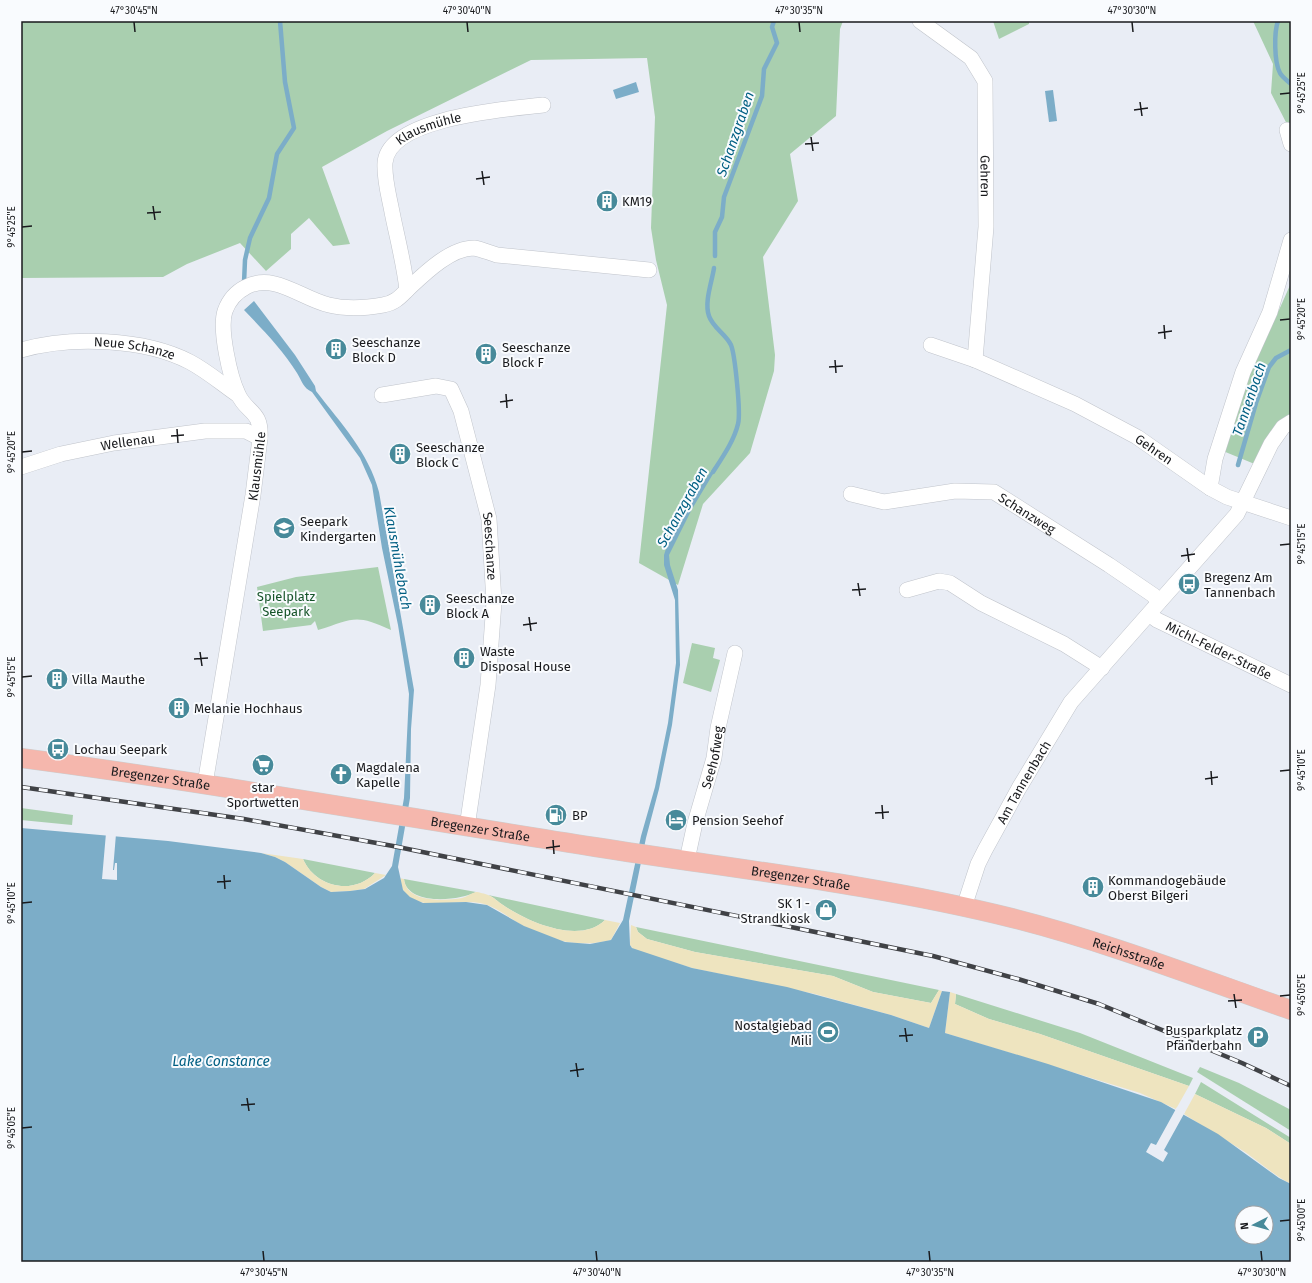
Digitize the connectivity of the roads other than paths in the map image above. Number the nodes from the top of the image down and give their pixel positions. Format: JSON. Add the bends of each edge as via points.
{"nodes":[{"id":1,"x":920,"y":21,"type":"edge"},
{"id":2,"x":543,"y":105,"type":"dead end"},
{"id":3,"x":1291,"y":240,"type":"edge"},
{"id":4,"x":649,"y":270,"type":"dead end"},
{"id":5,"x":407,"y":290,"type":"junction"},
{"id":6,"x":931,"y":345,"type":"dead end"},
{"id":7,"x":21,"y":350,"type":"edge"},
{"id":8,"x":975,"y":360,"type":"junction"},
{"id":9,"x":238,"y":395,"type":"junction"},
{"id":10,"x":382,"y":395,"type":"dead end"},
{"id":11,"x":1291,"y":422,"type":"edge"},
{"id":12,"x":260,"y":438,"type":"junction"},
{"id":13,"x":21,"y":467,"type":"edge"},
{"id":14,"x":1210,"y":488,"type":"junction"},
{"id":15,"x":852,"y":494,"type":"dead end"},
{"id":16,"x":1243,"y":503,"type":"junction"},
{"id":17,"x":1291,"y":518,"type":"edge"},
{"id":18,"x":906,"y":590,"type":"dead end"},
{"id":19,"x":1159,"y":602,"type":"junction"},
{"id":20,"x":1149,"y":614,"type":"junction"},
{"id":21,"x":734,"y":653,"type":"dead end"},
{"id":22,"x":1102,"y":668,"type":"junction"},
{"id":23,"x":1291,"y":685,"type":"edge"},
{"id":24,"x":21,"y":758,"type":"edge"},
{"id":25,"x":205,"y":784,"type":"junction"},
{"id":26,"x":466,"y":827,"type":"junction"},
{"id":27,"x":687,"y":860,"type":"junction"},
{"id":28,"x":964,"y":907,"type":"junction"},
{"id":29,"x":1291,"y":1010,"type":"edge"}],
"edges":[{"from":1,"to":8,"type":"street","name":"Gehren","via":[[971,58],[985,81],[986,227]]},
{"from":2,"to":5,"type":"street","name":"Klausmühle","via":[[461,116],[438,122],[408,134],[392,147],[386,157],[386,170]]},
{"from":3,"to":14,"type":"street","via":[[1270,312],[1243,372],[1216,459]]},
{"from":4,"to":5,"type":"street","name":"Klausmühle","via":[[497,255],[474,248],[451,254]]},
{"from":5,"to":9,"type":"street","name":"Klausmühle","via":[[394,302],[344,307],[318,302],[266,282],[254,283],[240,290],[227,307],[222,326],[227,357]]},
{"from":6,"to":8,"type":"street","name":"Gehren"},
{"from":7,"to":9,"type":"street","name":"Neue Schanze","via":[[66,341],[101,341],[139,347],[167,353],[190,362]]},
{"from":8,"to":14,"type":"street","name":"Gehren","via":[[1076,404],[1136,437]]},
{"from":9,"to":12,"type":"street","name":"Klausmühle","via":[[257,419],[261,429]]},
{"from":10,"to":26,"type":"street","name":"Seeschanze","via":[[436,386],[451,389],[461,411],[489,519],[494,602],[491,646],[488,685]]},
{"from":11,"to":16,"type":"street","name":"Am Tannenbach","via":[[1283,427],[1271,444]]},
{"from":12,"to":13,"type":"street","name":"Wellenau","via":[[246,432],[206,431],[106,445],[61,454]]},
{"from":12,"to":25,"type":"street","name":"Klausmühle","via":[[253,495]]},
{"from":14,"to":16,"type":"street","name":"Gehren"},
{"from":15,"to":19,"type":"street","name":"Schanzweg","via":[[884,502],[955,492],[994,492],[1109,565]]},
{"from":16,"to":17,"type":"street","name":"Gehren"},
{"from":16,"to":19,"type":"street","name":"Am Tannenbach","via":[[1237,514]]},
{"from":18,"to":22,"type":"street","via":[[939,581],[950,583],[981,603],[1064,644]]},
{"from":19,"to":20,"type":"street","name":"Am Tannenbach"},
{"from":20,"to":22,"type":"street","name":"Am Tannenbach"},
{"from":20,"to":23,"type":"street","name":"Michl-Felder-Straße"},
{"from":21,"to":27,"type":"street","name":"Seehofweg","via":[[714,758]]},
{"from":22,"to":28,"type":"street","name":"Am Tannenbach","via":[[1071,702],[1019,788],[978,864]]},
{"from":24,"to":25,"type":"main road","name":"Bregenzer Straße"},
{"from":25,"to":26,"type":"main road","name":"Bregenzer Straße"},
{"from":26,"to":27,"type":"main road","name":"Bregenzer Straße"},
{"from":27,"to":28,"type":"main road","name":"Bregenzer Straße"},
{"from":28,"to":29,"type":"main road","name":"Reichsstraße","via":[[1067,934]]}]}
